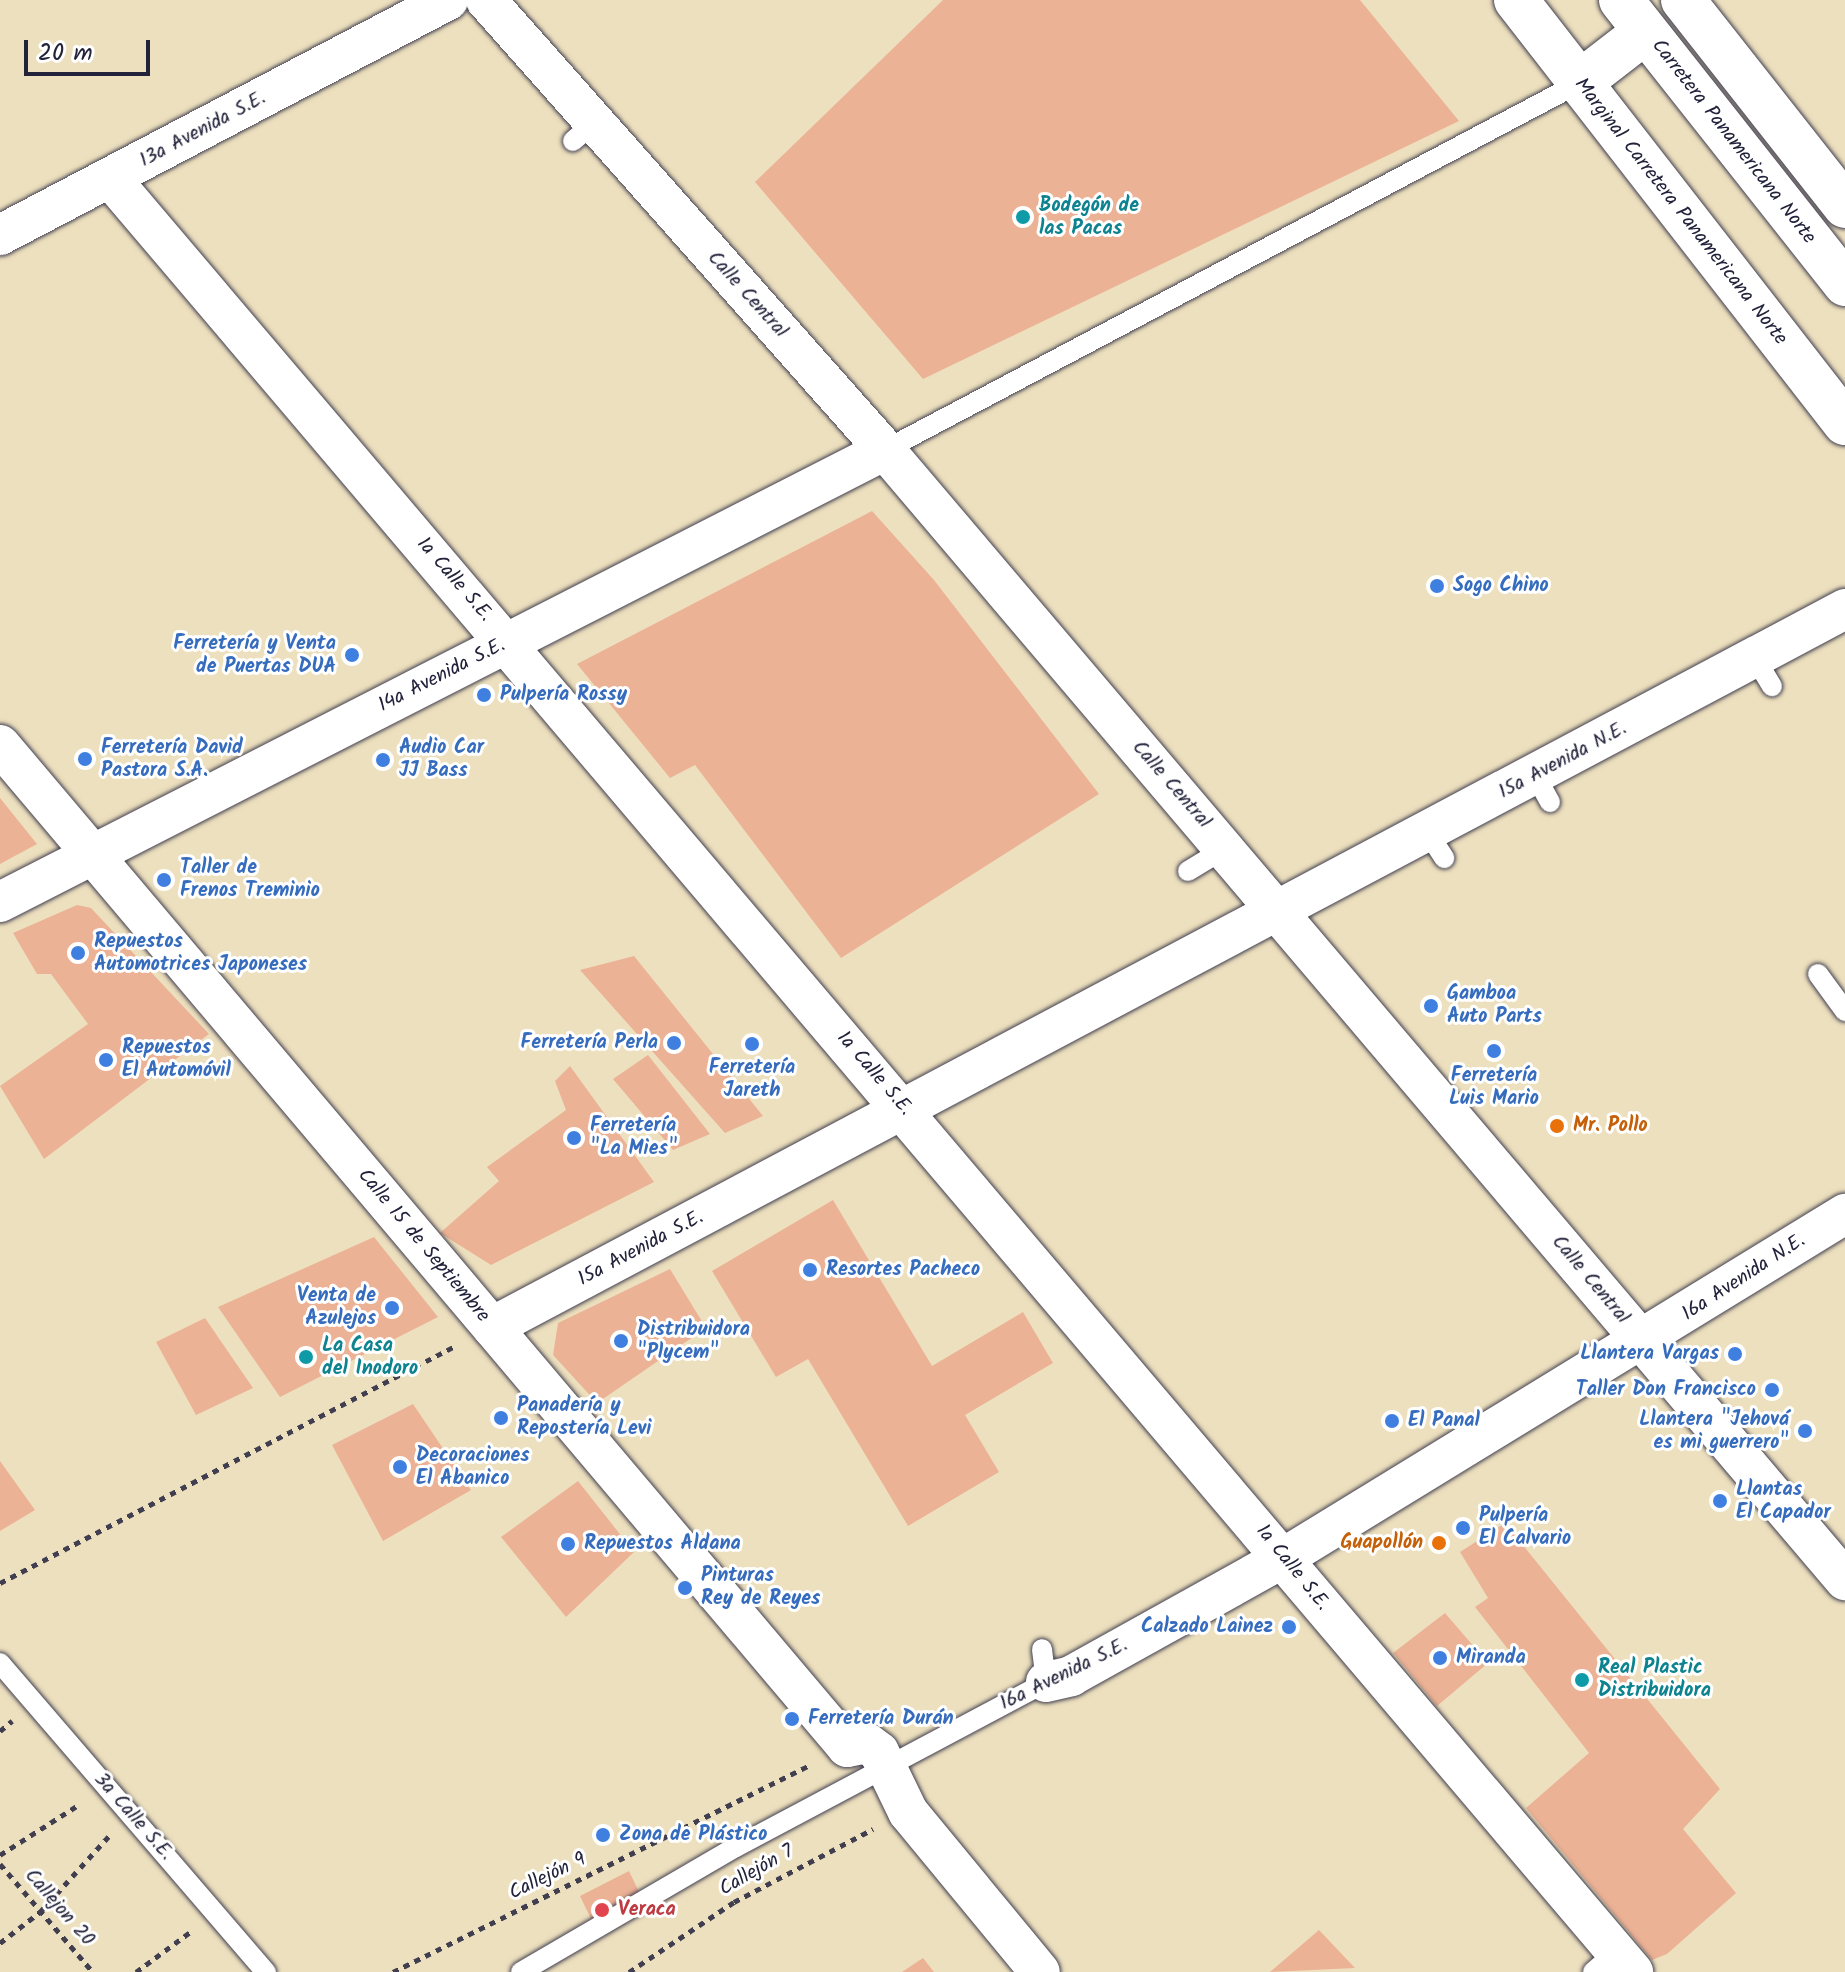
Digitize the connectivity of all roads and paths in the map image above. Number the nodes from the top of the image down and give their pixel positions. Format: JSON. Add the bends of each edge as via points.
{"nodes":[{"id":1,"x":448,"y":0,"type":"edge"},
{"id":2,"x":486,"y":0,"type":"edge"},
{"id":3,"x":1516,"y":0,"type":"edge"},
{"id":4,"x":1683,"y":0,"type":"edge"},
{"id":5,"x":1633,"y":16,"type":"edge"},
{"id":6,"x":1579,"y":83,"type":"junction"},
{"id":7,"x":111,"y":179,"type":"junction"},
{"id":8,"x":1845,"y":206,"type":"edge"},
{"id":9,"x":0,"y":235,"type":"edge"},
{"id":10,"x":1845,"y":284,"type":"edge"},
{"id":11,"x":1845,"y":423,"type":"edge"},
{"id":12,"x":885,"y":450,"type":"junction"},
{"id":13,"x":1845,"y":609,"type":"edge"},
{"id":14,"x":508,"y":643,"type":"junction"},
{"id":15,"x":0,"y":745,"type":"edge"},
{"id":16,"x":1226,"y":848,"type":"junction"},
{"id":17,"x":90,"y":854,"type":"junction"},
{"id":18,"x":1188,"y":871,"type":"dead end"},
{"id":19,"x":0,"y":902,"type":"edge"},
{"id":20,"x":1281,"y":912,"type":"junction"},
{"id":21,"x":1818,"y":974,"type":"dead end"},
{"id":22,"x":1845,"y":1011,"type":"edge"},
{"id":23,"x":905,"y":1110,"type":"junction"},
{"id":24,"x":1845,"y":1214,"type":"edge"},
{"id":25,"x":492,"y":1327,"type":"junction"},
{"id":26,"x":1642,"y":1342,"type":"junction"},
{"id":27,"x":1285,"y":1557,"type":"junction"},
{"id":28,"x":1845,"y":1580,"type":"edge"},
{"id":29,"x":0,"y":1583,"type":"edge"},
{"id":30,"x":0,"y":1663,"type":"edge"},
{"id":31,"x":1058,"y":1679,"type":"joint"},
{"id":32,"x":847,"y":1747,"type":"junction"},
{"id":33,"x":886,"y":1767,"type":"junction"},
{"id":34,"x":77,"y":1807,"type":"dead end"},
{"id":35,"x":908,"y":1812,"type":"junction"},
{"id":36,"x":108,"y":1835,"type":"dead end"},
{"id":37,"x":0,"y":1855,"type":"edge"},
{"id":38,"x":0,"y":1864,"type":"edge"},
{"id":39,"x":40,"y":1912,"type":"junction"},
{"id":40,"x":217,"y":1915,"type":"junction"},
{"id":41,"x":0,"y":1943,"type":"edge"},
{"id":42,"x":1614,"y":1965,"type":"edge"},
{"id":43,"x":93,"y":1972,"type":"edge"},
{"id":44,"x":136,"y":1972,"type":"edge"},
{"id":45,"x":266,"y":1972,"type":"edge"},
{"id":46,"x":393,"y":1972,"type":"edge"},
{"id":47,"x":521,"y":1972,"type":"edge"},
{"id":48,"x":629,"y":1972,"type":"edge"},
{"id":49,"x":1040,"y":1972,"type":"edge"}],
"edges":[{"from":1,"to":7,"type":"street","name":"13a Avenida S.E."},
{"from":2,"to":12,"type":"street","name":"Calle Central","via":[[583,132]]},
{"from":3,"to":6,"type":"main road","name":"Marginal Carretera Panamericana Norte"},
{"from":4,"to":8,"type":"main road"},
{"from":5,"to":6,"type":"main road"},
{"from":5,"to":10,"type":"main road","name":"Carretera Panamericana Norte"},
{"from":6,"to":11,"type":"main road","name":"Marginal Carretera Panamericana Norte"},
{"from":6,"to":12,"type":"lane"},
{"from":7,"to":9,"type":"street","name":"13a Avenida S.E."},
{"from":7,"to":14,"type":"street","name":"1a Calle S.E."},
{"from":12,"to":14,"type":"street","name":"14a Avenida S.E."},
{"from":12,"to":16,"type":"street","name":"Calle Central"},
{"from":13,"to":20,"type":"street","name":"15a Avenida N.E.","via":[[1763,672],[1436,846]]},
{"from":14,"to":17,"type":"street","name":"14a Avenida S.E.","via":[[306,757]]},
{"from":14,"to":23,"type":"street","name":"1a Calle S.E."},
{"from":15,"to":17,"type":"street","name":"Calle 15 de Septiembre"},
{"from":16,"to":18,"type":"lane"},
{"from":16,"to":20,"type":"street","name":"Calle Central"},
{"from":17,"to":19,"type":"street","name":"14a Avenida S.E."},
{"from":17,"to":25,"type":"street","name":"Calle 15 de Septiembre"},
{"from":20,"to":23,"type":"street","name":"15a Avenida S.E."},
{"from":20,"to":26,"type":"street","name":"Calle Central"},
{"from":21,"to":22,"type":"lane"},
{"from":23,"to":25,"type":"street","name":"15a Avenida S.E."},
{"from":23,"to":27,"type":"street","name":"1a Calle S.E."},
{"from":24,"to":26,"type":"street","name":"16a Avenida N.E."},
{"from":25,"to":29,"type":"path"},
{"from":25,"to":32,"type":"street","name":"Calle 15 de Septiembre"},
{"from":26,"to":27,"type":"street","name":"16a Avenida S.E."},
{"from":26,"to":28,"type":"street","name":"Calle Central"},
{"from":27,"to":31,"type":"street","name":"16a Avenida S.E."},
{"from":27,"to":42,"type":"street","name":"1a Calle S.E."},
{"from":30,"to":40,"type":"lane","name":"3a Calle S.E."},
{"from":31,"to":33,"type":"lane","name":"16a Avenida S.E."},
{"from":32,"to":33,"type":"street","via":[[867,1743]]},
{"from":32,"to":46,"type":"path","name":"Callejón 9"},
{"from":33,"to":35,"type":"street"},
{"from":33,"to":47,"type":"lane","name":"16a Avenida S.E."},
{"from":34,"to":37,"type":"path"},
{"from":35,"to":48,"type":"path","name":"Callejón 7","via":[[734,1902]]},
{"from":35,"to":49,"type":"street"},
{"from":36,"to":39,"type":"path"},
{"from":38,"to":39,"type":"path","name":"Callejon 20"},
{"from":39,"to":41,"type":"path"},
{"from":39,"to":43,"type":"path","name":"Callejon 20"},
{"from":40,"to":44,"type":"path"},
{"from":40,"to":45,"type":"lane","name":"3a Calle S.E."}]}
